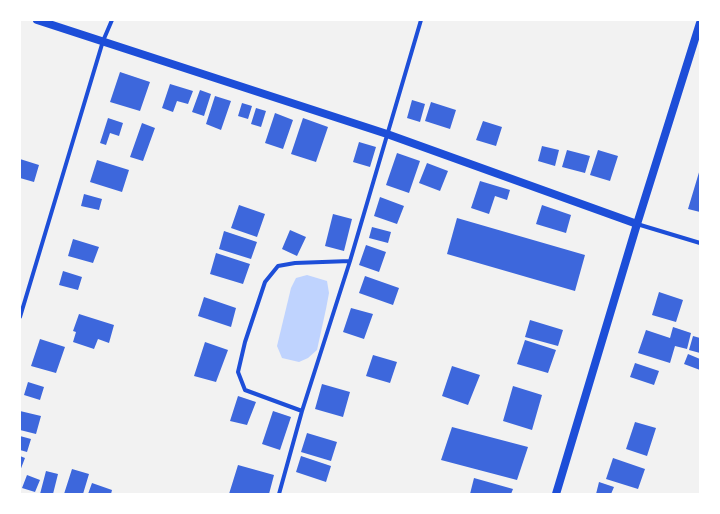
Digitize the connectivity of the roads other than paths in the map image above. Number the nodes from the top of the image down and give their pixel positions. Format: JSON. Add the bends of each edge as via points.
{"nodes":[{"id":1,"x":37,"y":20,"type":"edge"},
{"id":2,"x":112,"y":20,"type":"edge"},
{"id":3,"x":422,"y":20,"type":"edge"},
{"id":4,"x":700,"y":23,"type":"edge"},
{"id":5,"x":103,"y":41,"type":"junction"},
{"id":6,"x":387,"y":134,"type":"junction"},
{"id":7,"x":637,"y":224,"type":"junction"},
{"id":8,"x":700,"y":243,"type":"edge"},
{"id":9,"x":350,"y":261,"type":"junction"},
{"id":10,"x":20,"y":317,"type":"edge"},
{"id":11,"x":302,"y":411,"type":"junction"},
{"id":12,"x":279,"y":494,"type":"edge"},
{"id":13,"x":556,"y":494,"type":"edge"}],
"edges":[{"from":1,"to":5,"type":"main road"},
{"from":2,"to":5,"type":"street"},
{"from":3,"to":6,"type":"street"},
{"from":4,"to":7,"type":"main road"},
{"from":5,"to":6,"type":"main road"},
{"from":5,"to":10,"type":"street"},
{"from":6,"to":7,"type":"main road"},
{"from":6,"to":9,"type":"street"},
{"from":7,"to":8,"type":"street"},
{"from":7,"to":13,"type":"main road"},
{"from":9,"to":11,"type":"street"},
{"from":9,"to":11,"type":"street","via":[[278,266],[265,282],[245,342],[238,372],[245,390]]},
{"from":11,"to":12,"type":"street"}]}
